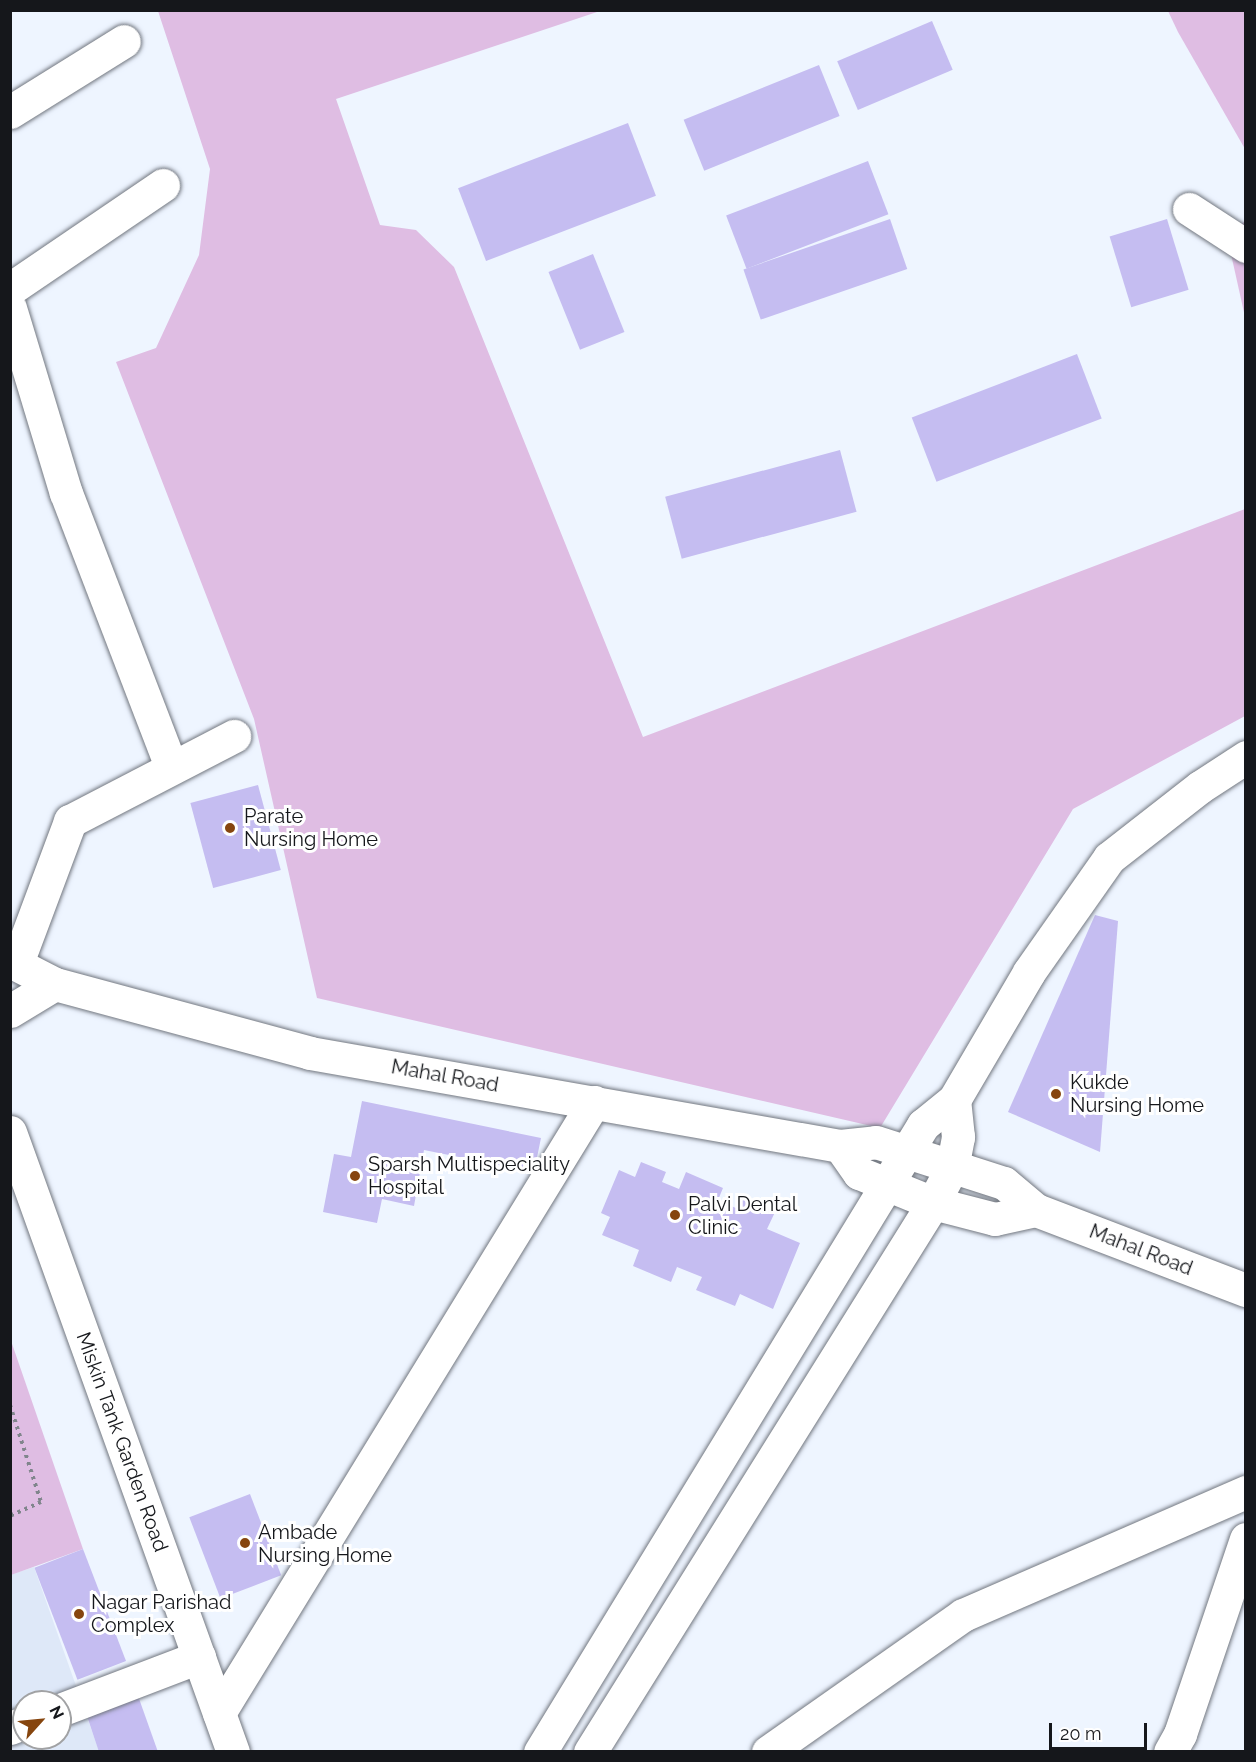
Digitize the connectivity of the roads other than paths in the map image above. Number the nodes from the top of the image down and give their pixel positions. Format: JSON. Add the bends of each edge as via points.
{"nodes":[{"id":1,"x":124,"y":40,"type":"dead end"},
{"id":2,"x":10,"y":112,"type":"edge"},
{"id":3,"x":163,"y":185,"type":"dead end"},
{"id":4,"x":1189,"y":209,"type":"dead end"},
{"id":5,"x":1245,"y":246,"type":"edge"},
{"id":6,"x":10,"y":289,"type":"edge"},
{"id":7,"x":10,"y":308,"type":"edge"},
{"id":8,"x":234,"y":736,"type":"dead end"},
{"id":9,"x":1245,"y":757,"type":"edge"},
{"id":10,"x":171,"y":767,"type":"junction"},
{"id":11,"x":14,"y":962,"type":"edge"},
{"id":12,"x":55,"y":984,"type":"junction"},
{"id":13,"x":10,"y":1011,"type":"edge"},
{"id":14,"x":954,"y":1100,"type":"junction"},
{"id":15,"x":594,"y":1102,"type":"junction"},
{"id":16,"x":10,"y":1132,"type":"edge"},
{"id":17,"x":840,"y":1146,"type":"junction"},
{"id":18,"x":907,"y":1152,"type":"junction"},
{"id":19,"x":952,"y":1168,"type":"junction"},
{"id":20,"x":886,"y":1186,"type":"junction"},
{"id":21,"x":933,"y":1203,"type":"junction"},
{"id":22,"x":1036,"y":1210,"type":"junction"},
{"id":23,"x":1245,"y":1290,"type":"edge"},
{"id":24,"x":1245,"y":1492,"type":"edge"},
{"id":25,"x":1245,"y":1539,"type":"edge"},
{"id":26,"x":199,"y":1657,"type":"junction"},
{"id":27,"x":72,"y":1705,"type":"edge"},
{"id":28,"x":219,"y":1713,"type":"junction"},
{"id":29,"x":233,"y":1752,"type":"edge"},
{"id":30,"x":540,"y":1752,"type":"edge"},
{"id":31,"x":590,"y":1752,"type":"edge"},
{"id":32,"x":768,"y":1752,"type":"edge"},
{"id":33,"x":1170,"y":1752,"type":"edge"}],
"edges":[{"from":1,"to":2,"type":"street"},
{"from":3,"to":6,"type":"street"},
{"from":4,"to":5,"type":"street"},
{"from":7,"to":10,"type":"street","via":[[66,493]]},
{"from":8,"to":10,"type":"street"},
{"from":9,"to":14,"type":"street","via":[[1109,858],[1029,972]]},
{"from":10,"to":11,"type":"street","via":[[70,821]]},
{"from":11,"to":12,"type":"street","name":"Mahal Road"},
{"from":12,"to":13,"type":"street"},
{"from":12,"to":15,"type":"street","name":"Mahal Road","via":[[310,1053]]},
{"from":14,"to":18,"type":"street","via":[[923,1125]]},
{"from":14,"to":19,"type":"street","via":[[958,1137]]},
{"from":15,"to":17,"type":"street","name":"Mahal Road"},
{"from":15,"to":28,"type":"street"},
{"from":16,"to":26,"type":"street","name":"Miskin Tank Garden Road"},
{"from":17,"to":18,"type":"street","name":"Mahal Road","via":[[876,1142]]},
{"from":17,"to":20,"type":"street","via":[[858,1173]]},
{"from":18,"to":19,"type":"street","name":"Mahal Road"},
{"from":18,"to":20,"type":"street"},
{"from":19,"to":21,"type":"street"},
{"from":19,"to":22,"type":"street","name":"Mahal Road","via":[[1004,1183]]},
{"from":20,"to":21,"type":"street"},
{"from":20,"to":30,"type":"street"},
{"from":21,"to":22,"type":"street","via":[[996,1219]]},
{"from":21,"to":31,"type":"street"},
{"from":22,"to":23,"type":"street","name":"Mahal Road"},
{"from":24,"to":32,"type":"street","via":[[963,1615]]},
{"from":25,"to":33,"type":"street","via":[[1180,1734]]},
{"from":26,"to":27,"type":"street"},
{"from":26,"to":28,"type":"street","name":"Miskin Tank Garden Road"},
{"from":28,"to":29,"type":"street","name":"Miskin Tank Garden Road"}]}
